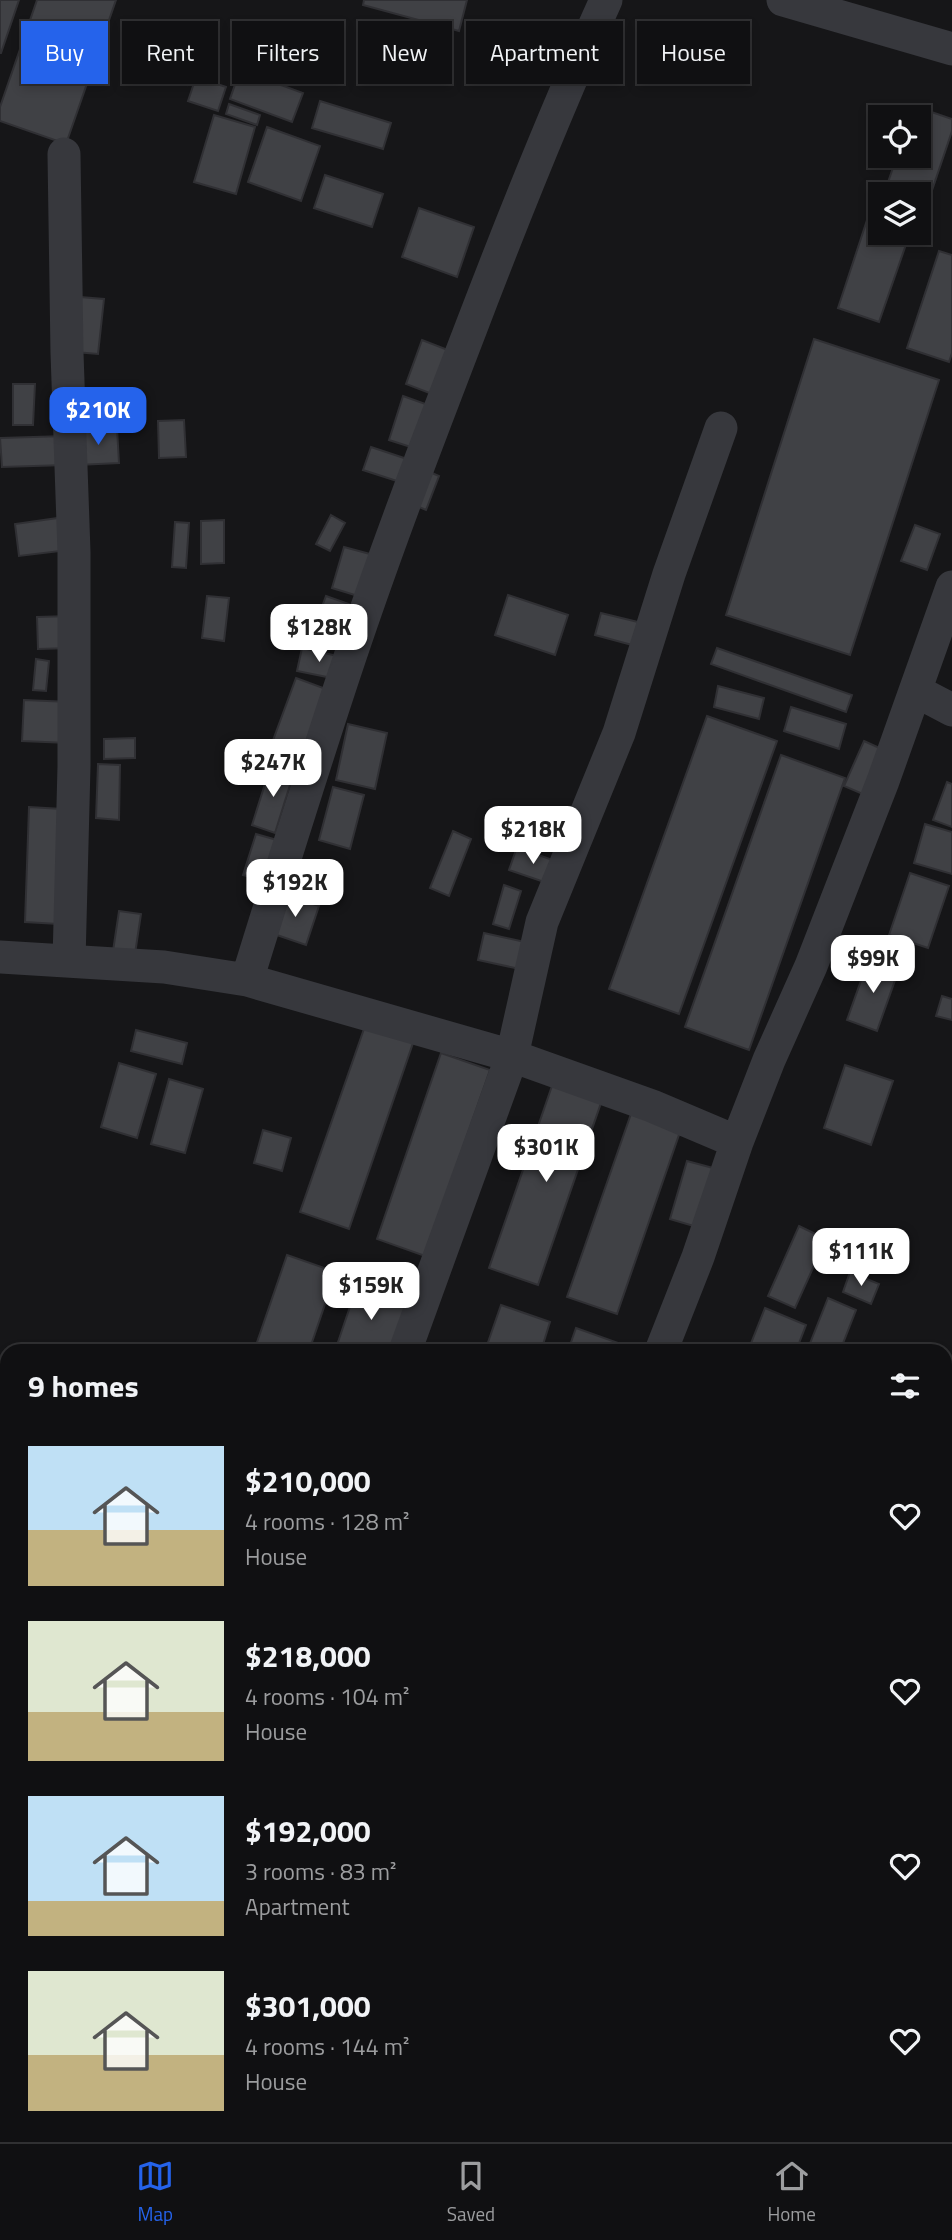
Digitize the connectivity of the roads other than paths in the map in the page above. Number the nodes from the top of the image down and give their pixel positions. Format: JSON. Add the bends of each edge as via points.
{"nodes":[{"id":1,"x":606,"y":0,"type":"edge"},
{"id":2,"x":783,"y":0,"type":"edge"},
{"id":3,"x":952,"y":49,"type":"edge"},
{"id":4,"x":64,"y":154,"type":"dead end"},
{"id":5,"x":721,"y":428,"type":"dead end"},
{"id":6,"x":952,"y":587,"type":"edge"},
{"id":7,"x":916,"y":691,"type":"junction"},
{"id":8,"x":952,"y":710,"type":"edge"},
{"id":9,"x":0,"y":957,"type":"edge"},
{"id":10,"x":69,"y":961,"type":"junction"},
{"id":11,"x":247,"y":980,"type":"junction"},
{"id":12,"x":513,"y":1056,"type":"junction"},
{"id":13,"x":737,"y":1142,"type":"junction"},
{"id":14,"x":408,"y":1344,"type":"edge"},
{"id":15,"x":664,"y":1344,"type":"edge"}],
"edges":[{"from":1,"to":11,"type":"street","via":[[507,235],[420,462],[355,641]]},
{"from":2,"to":3,"type":"street"},
{"from":4,"to":10,"type":"street","via":[[75,552]]},
{"from":5,"to":12,"type":"street","via":[[619,733],[542,922]]},
{"from":6,"to":7,"type":"street"},
{"from":7,"to":8,"type":"street"},
{"from":7,"to":13,"type":"street","via":[[811,966]]},
{"from":9,"to":10,"type":"street"},
{"from":10,"to":11,"type":"street","via":[[164,967]]},
{"from":11,"to":12,"type":"street"},
{"from":12,"to":13,"type":"street"},
{"from":12,"to":14,"type":"street"},
{"from":13,"to":15,"type":"street"}]}
